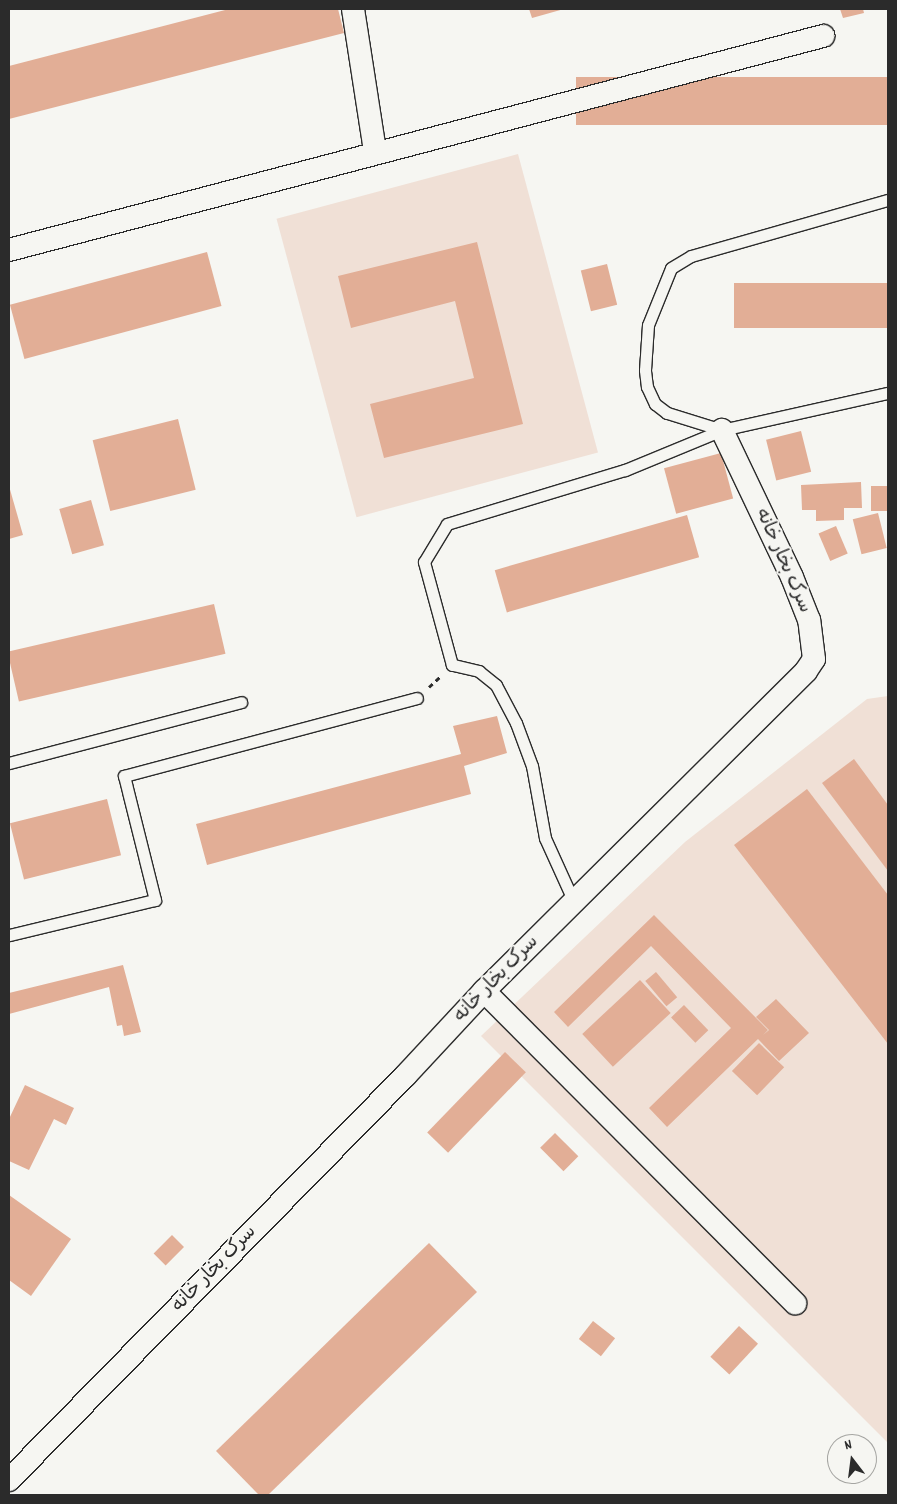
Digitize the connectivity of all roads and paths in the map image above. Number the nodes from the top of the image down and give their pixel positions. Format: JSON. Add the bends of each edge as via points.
{"nodes":[{"id":1,"x":353,"y":9,"type":"edge"},
{"id":2,"x":823,"y":36,"type":"dead end"},
{"id":3,"x":375,"y":151,"type":"junction"},
{"id":4,"x":888,"y":200,"type":"edge"},
{"id":5,"x":9,"y":250,"type":"edge"},
{"id":6,"x":888,"y":393,"type":"edge"},
{"id":7,"x":722,"y":430,"type":"junction"},
{"id":8,"x":452,"y":665,"type":"junction"},
{"id":9,"x":417,"y":698,"type":"joint"},
{"id":10,"x":241,"y":702,"type":"dead end"},
{"id":11,"x":9,"y":764,"type":"edge"},
{"id":12,"x":574,"y":902,"type":"junction"},
{"id":13,"x":9,"y":935,"type":"edge"},
{"id":14,"x":484,"y":991,"type":"junction"},
{"id":15,"x":795,"y":1303,"type":"dead end"},
{"id":16,"x":9,"y":1480,"type":"edge"}],
"edges":[{"from":1,"to":3,"type":"street"},
{"from":2,"to":3,"type":"street"},
{"from":3,"to":5,"type":"street"},
{"from":4,"to":7,"type":"lane","via":[[691,256],[671,268],[648,325],[647,387],[655,404],[666,413]]},
{"from":6,"to":7,"type":"lane"},
{"from":7,"to":8,"type":"lane","via":[[625,470],[447,524],[424,562]]},
{"from":7,"to":12,"type":"street","name":"سرک بخار خانه","via":[[792,577],[809,620],[814,659],[806,671]]},
{"from":8,"to":9,"type":"path"},
{"from":8,"to":12,"type":"lane","via":[[479,671],[496,685],[516,723],[532,766],[545,838]]},
{"from":9,"to":13,"type":"lane","via":[[124,776],[156,900]]},
{"from":10,"to":11,"type":"lane"},
{"from":12,"to":14,"type":"street","name":"سرک بخار خانه"},
{"from":14,"to":15,"type":"street"},
{"from":14,"to":16,"type":"street","name":"سرک بخار خانه","via":[[406,1076]]}]}
